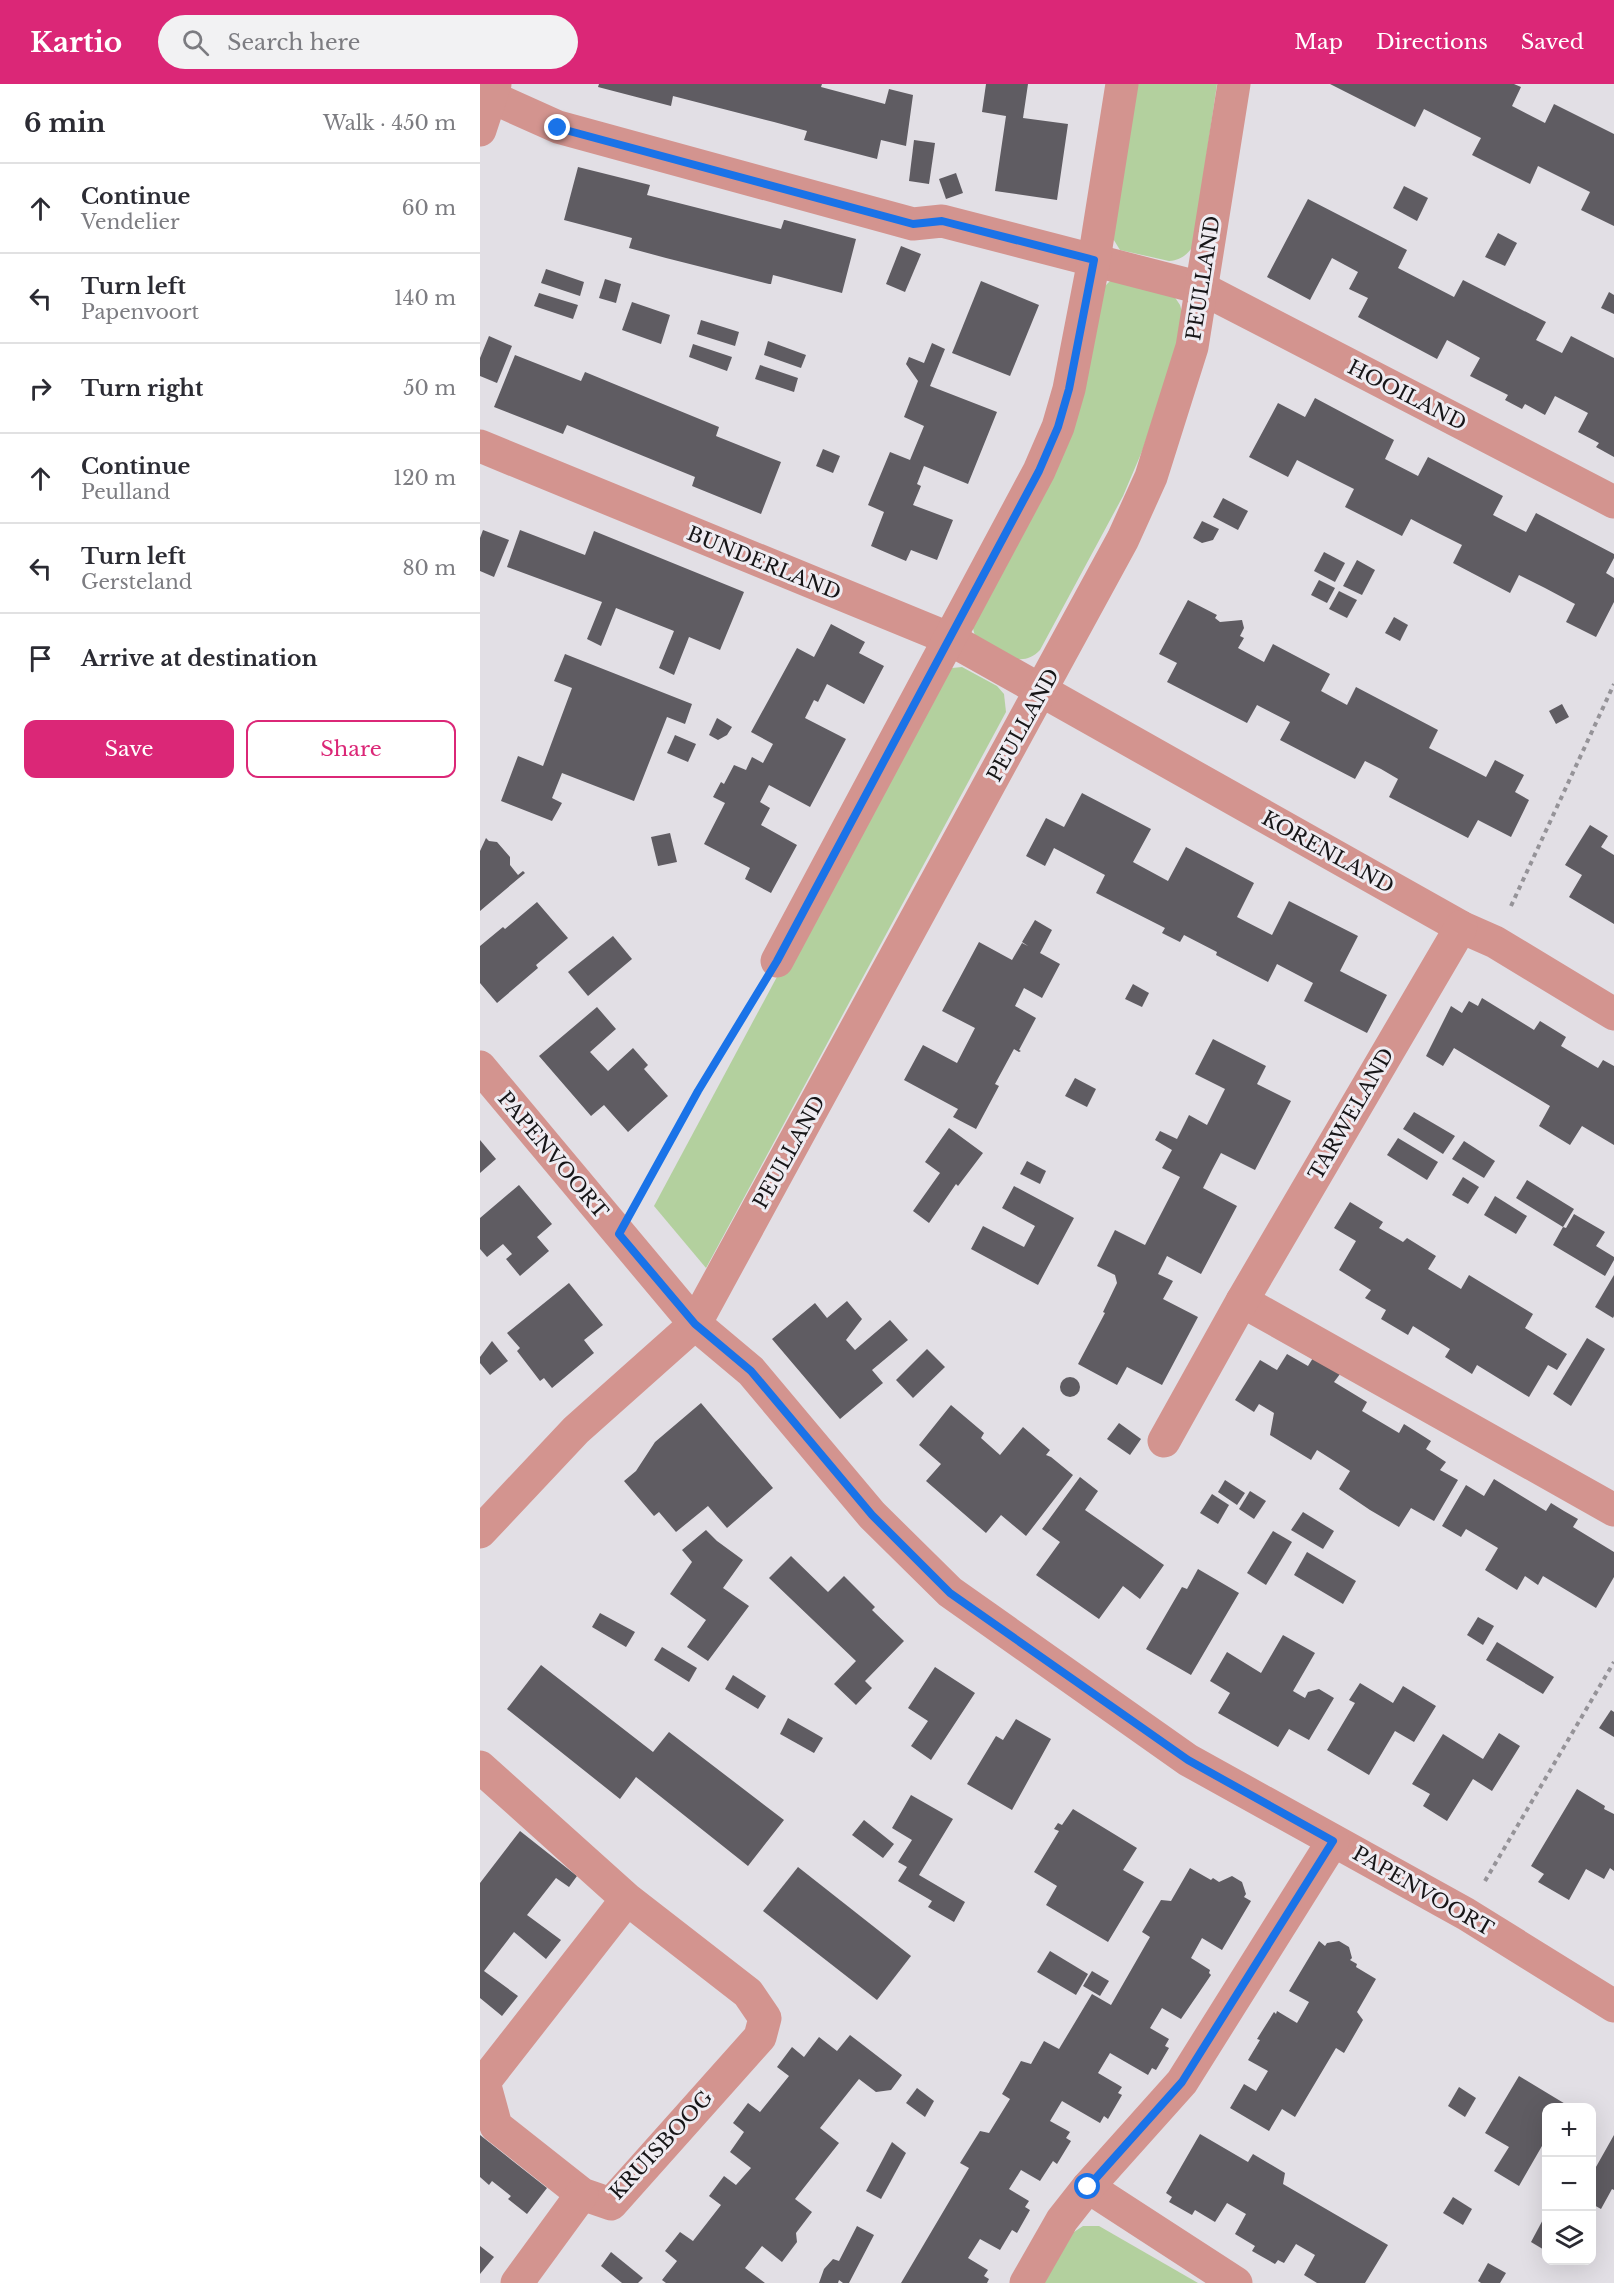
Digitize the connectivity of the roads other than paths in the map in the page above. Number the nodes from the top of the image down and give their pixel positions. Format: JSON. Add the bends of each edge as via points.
{"nodes":[{"id":1,"x":1122,"y":84,"type":"edge"},
{"id":2,"x":1234,"y":84,"type":"edge"},
{"id":3,"x":489,"y":92,"type":"edge"},
{"id":4,"x":480,"y":130,"type":"edge"},
{"id":5,"x":1094,"y":260,"type":"junction"},
{"id":6,"x":1200,"y":288,"type":"junction"},
{"id":7,"x":480,"y":446,"type":"edge"},
{"id":8,"x":1614,"y":502,"type":"edge"},
{"id":9,"x":948,"y":638,"type":"junction"},
{"id":10,"x":1042,"y":690,"type":"junction"},
{"id":11,"x":1461,"y":927,"type":"junction"},
{"id":12,"x":777,"y":961,"type":"road end"},
{"id":13,"x":1614,"y":1014,"type":"edge"},
{"id":14,"x":480,"y":1067,"type":"edge"},
{"id":15,"x":1242,"y":1301,"type":"junction"},
{"id":16,"x":695,"y":1324,"type":"junction"},
{"id":17,"x":1164,"y":1441,"type":"dead end"},
{"id":18,"x":1614,"y":1510,"type":"edge"},
{"id":19,"x":480,"y":1532,"type":"edge"},
{"id":20,"x":480,"y":1767,"type":"edge"},
{"id":21,"x":1333,"y":1841,"type":"junction"},
{"id":22,"x":627,"y":1899,"type":"junction"},
{"id":23,"x":1614,"y":2006,"type":"edge"},
{"id":24,"x":1088,"y":2187,"type":"junction"},
{"id":25,"x":582,"y":2194,"type":"junction"},
{"id":26,"x":517,"y":2283,"type":"edge"},
{"id":27,"x":1026,"y":2283,"type":"edge"},
{"id":28,"x":1236,"y":2283,"type":"edge"}],
"edges":[{"from":1,"to":5,"type":"street"},
{"from":2,"to":6,"type":"street","name":"PEULLAND"},
{"from":3,"to":4,"type":"street"},
{"from":3,"to":5,"type":"street","name":"HOOILAND","via":[[558,128],[913,224],[942,221]]},
{"from":5,"to":6,"type":"street","name":"HOOILAND"},
{"from":5,"to":9,"type":"street","via":[[1058,427],[1039,471]]},
{"from":6,"to":8,"type":"street","name":"HOOILAND"},
{"from":6,"to":10,"type":"street","name":"PEULLAND","via":[[1192,347],[1151,477],[1123,539]]},
{"from":7,"to":9,"type":"street","name":"BUNDERLAND"},
{"from":9,"to":10,"type":"street","name":"BUNDERLAND"},
{"from":9,"to":12,"type":"street"},
{"from":10,"to":11,"type":"street","name":"KORENLAND"},
{"from":10,"to":16,"type":"street","name":"PEULLAND"},
{"from":11,"to":13,"type":"street","name":"KORENLAND","via":[[1495,942]]},
{"from":11,"to":15,"type":"street","name":"TARWELAND"},
{"from":14,"to":16,"type":"street","name":"PAPENVOORT"},
{"from":15,"to":17,"type":"street","name":"TARWELAND"},
{"from":15,"to":18,"type":"street"},
{"from":16,"to":19,"type":"street","name":"PEULLAND","via":[[576,1430]]},
{"from":16,"to":21,"type":"street","name":"PAPENVOORT","via":[[751,1371],[872,1515],[950,1593],[1188,1760]]},
{"from":20,"to":22,"type":"street","name":"KRUISBOOG"},
{"from":21,"to":23,"type":"street","name":"PAPENVOORT","via":[[1466,1914]]},
{"from":21,"to":24,"type":"street","via":[[1182,2082]]},
{"from":22,"to":25,"type":"street","name":"KRUISBOOG","via":[[484,2082],[496,2126]]},
{"from":22,"to":25,"type":"street","name":"KRUISBOOG","via":[[748,1993],[765,2018],[760,2037],[611,2205]]},
{"from":24,"to":27,"type":"street","via":[[1062,2220]]},
{"from":24,"to":28,"type":"street"},
{"from":25,"to":26,"type":"street"}]}
